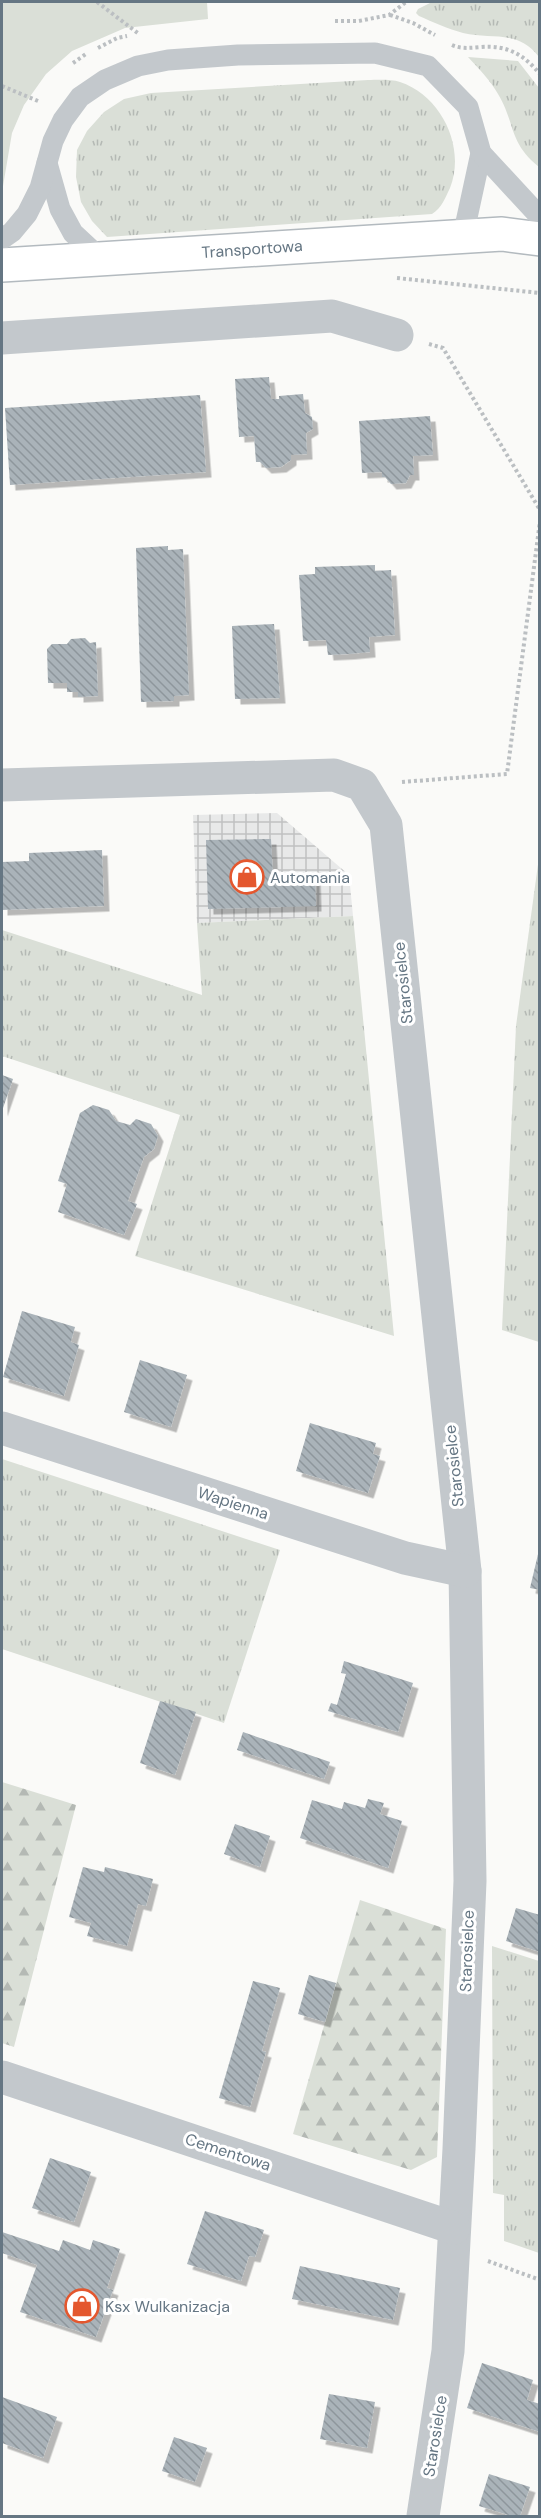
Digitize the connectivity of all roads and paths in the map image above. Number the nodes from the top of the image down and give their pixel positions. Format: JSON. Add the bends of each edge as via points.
{"nodes":[{"id":1,"x":97,"y":2,"type":"edge"},
{"id":2,"x":406,"y":2,"type":"edge"},
{"id":3,"x":389,"y":15,"type":"junction"},
{"id":4,"x":325,"y":22,"type":"dead end"},
{"id":5,"x":139,"y":34,"type":"dead end"},
{"id":6,"x":441,"y":39,"type":"dead end"},
{"id":7,"x":447,"y":43,"type":"dead end"},
{"id":8,"x":540,"y":74,"type":"edge"},
{"id":9,"x":2,"y":86,"type":"edge"},
{"id":10,"x":38,"y":101,"type":"dead end"},
{"id":11,"x":481,"y":153,"type":"junction"},
{"id":12,"x":47,"y":162,"type":"junction"},
{"id":13,"x":540,"y":218,"type":"edge"},
{"id":14,"x":502,"y":234,"type":"junction"},
{"id":15,"x":463,"y":236,"type":"junction"},
{"id":16,"x":2,"y":239,"type":"edge"},
{"id":17,"x":540,"y":239,"type":"edge"},
{"id":18,"x":101,"y":259,"type":"junction"},
{"id":19,"x":2,"y":265,"type":"edge"},
{"id":20,"x":391,"y":278,"type":"dead end"},
{"id":21,"x":540,"y":293,"type":"edge"},
{"id":22,"x":397,"y":335,"type":"joint"},
{"id":23,"x":2,"y":338,"type":"edge"},
{"id":24,"x":540,"y":510,"type":"edge"},
{"id":25,"x":540,"y":521,"type":"edge"},
{"id":26,"x":2,"y":785,"type":"edge"},
{"id":27,"x":362,"y":785,"type":"junction"},
{"id":28,"x":2,"y":1428,"type":"edge"},
{"id":29,"x":465,"y":1571,"type":"junction"},
{"id":30,"x":2,"y":2078,"type":"edge"},
{"id":31,"x":454,"y":2238,"type":"junction"},
{"id":32,"x":540,"y":2280,"type":"edge"},
{"id":33,"x":423,"y":2517,"type":"edge"}],
"edges":[{"from":1,"to":5,"type":"path"},
{"from":2,"to":3,"type":"path"},
{"from":3,"to":4,"type":"path"},
{"from":3,"to":6,"type":"path"},
{"from":7,"to":8,"type":"path","via":[[464,48],[512,49]]},
{"from":9,"to":10,"type":"path"},
{"from":11,"to":12,"type":"lane","via":[[468,107],[428,66],[375,53],[238,55],[168,60],[138,66],[105,80],[80,97],[63,120]]},
{"from":11,"to":13,"type":"lane"},
{"from":11,"to":15,"type":"lane"},
{"from":12,"to":16,"type":"lane","via":[[27,214]]},
{"from":12,"to":18,"type":"lane","via":[[60,209],[73,233]]},
{"from":13,"to":14,"type":"street","name":"Transportowa"},
{"from":14,"to":15,"type":"street","name":"Transportowa"},
{"from":14,"to":17,"type":"street","name":"Transportowa"},
{"from":15,"to":18,"type":"street","name":"Transportowa"},
{"from":18,"to":19,"type":"street","name":"Transportowa"},
{"from":20,"to":21,"type":"path"},
{"from":22,"to":23,"type":"street","via":[[332,316]]},
{"from":22,"to":24,"type":"path","via":[[443,348]]},
{"from":25,"to":27,"type":"path","via":[[507,774]]},
{"from":26,"to":27,"type":"street","via":[[334,775]]},
{"from":27,"to":29,"type":"street","name":"Starosielce","via":[[386,825]]},
{"from":28,"to":29,"type":"street","name":"Wapienna","via":[[405,1558]]},
{"from":29,"to":31,"type":"street","name":"Starosielce","via":[[470,1881]]},
{"from":30,"to":31,"type":"street","name":"Cementowa"},
{"from":31,"to":32,"type":"path"},
{"from":31,"to":33,"type":"street","name":"Starosielce","via":[[448,2351]]}]}
